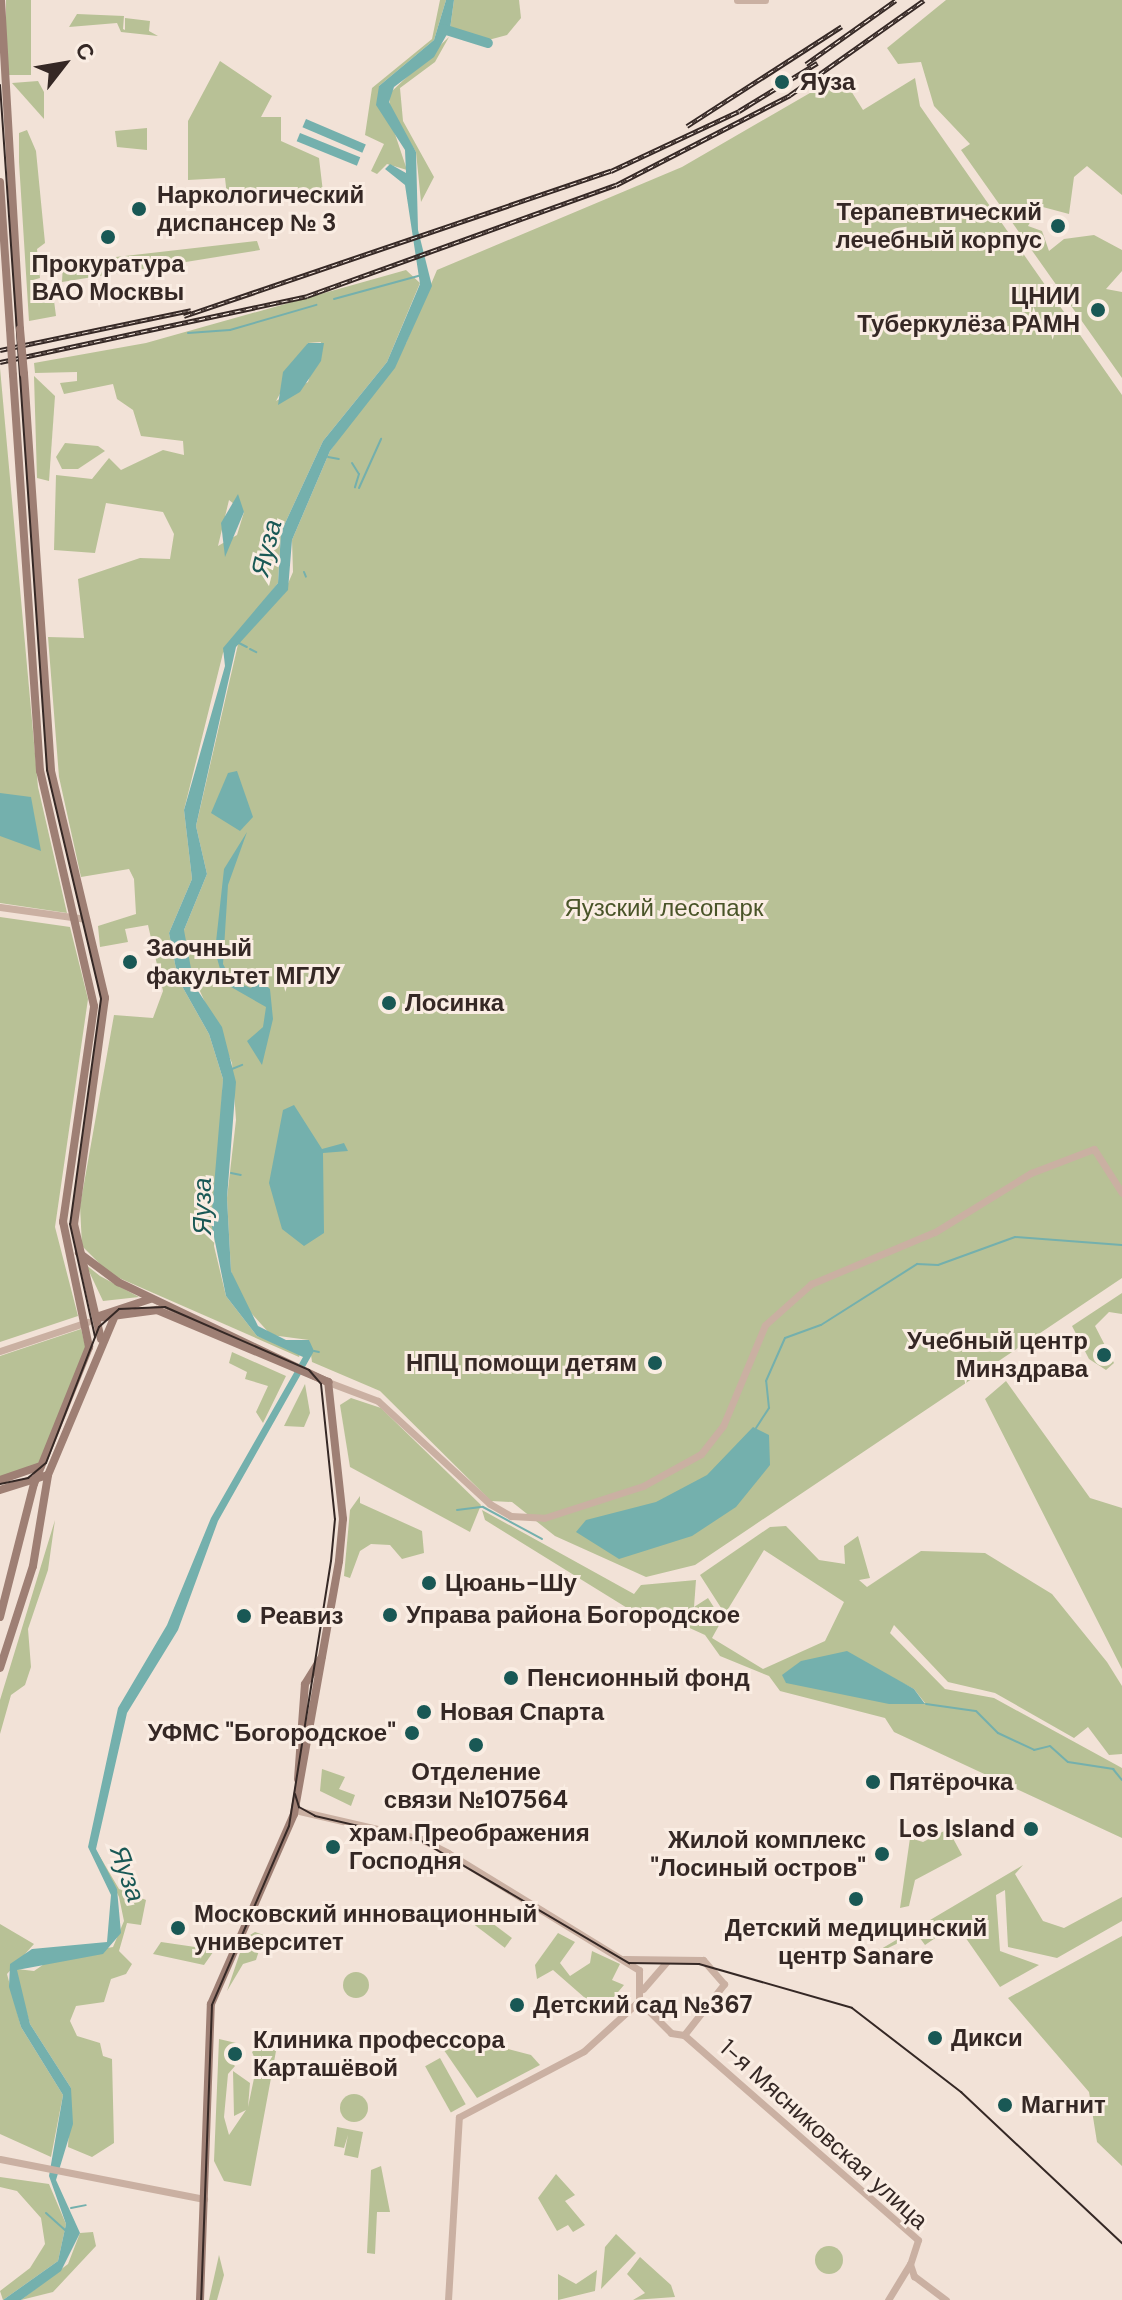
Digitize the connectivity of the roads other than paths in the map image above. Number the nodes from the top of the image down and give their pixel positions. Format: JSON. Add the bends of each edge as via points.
{"nodes":[{"id":1,"x":1,"y":0,"type":"edge"},
{"id":2,"x":765,"y":0,"type":"edge"},
{"id":3,"x":737,"y":1,"type":"edge"},
{"id":4,"x":0,"y":111,"type":"edge"},
{"id":5,"x":5,"y":121,"type":"junction"},
{"id":6,"x":0,"y":182,"type":"edge"},
{"id":7,"x":31,"y":488,"type":"junction"},
{"id":8,"x":20,"y":489,"type":"junction"},
{"id":9,"x":37,"y":572,"type":"junction"},
{"id":10,"x":26,"y":573,"type":"junction"},
{"id":11,"x":0,"y":907,"type":"edge"},
{"id":12,"x":75,"y":919,"type":"junction"},
{"id":13,"x":86,"y":919,"type":"junction"},
{"id":14,"x":1122,"y":1193,"type":"edge"},
{"id":15,"x":78,"y":1252,"type":"junction"},
{"id":16,"x":155,"y":1300,"type":"junction"},
{"id":17,"x":119,"y":1315,"type":"junction"},
{"id":18,"x":97,"y":1318,"type":"junction"},
{"id":19,"x":87,"y":1322,"type":"junction"},
{"id":20,"x":101,"y":1339,"type":"junction"},
{"id":21,"x":0,"y":1351,"type":"edge"},
{"id":22,"x":280,"y":1359,"type":"junction"},
{"id":23,"x":328,"y":1382,"type":"junction"},
{"id":24,"x":41,"y":1466,"type":"junction"},
{"id":25,"x":48,"y":1475,"type":"junction"},
{"id":26,"x":0,"y":1480,"type":"edge"},
{"id":27,"x":34,"y":1484,"type":"junction"},
{"id":28,"x":0,"y":1490,"type":"edge"},
{"id":29,"x":0,"y":1617,"type":"edge"},
{"id":30,"x":322,"y":1657,"type":"junction"},
{"id":31,"x":0,"y":1668,"type":"edge"},
{"id":32,"x":299,"y":1788,"type":"junction"},
{"id":33,"x":295,"y":1810,"type":"junction"},
{"id":34,"x":624,"y":1959,"type":"junction"},
{"id":35,"x":668,"y":1960,"type":"junction"},
{"id":36,"x":642,"y":1990,"type":"junction"},
{"id":37,"x":639,"y":2001,"type":"junction"},
{"id":38,"x":684,"y":2035,"type":"junction"},
{"id":39,"x":0,"y":2159,"type":"edge"},
{"id":40,"x":204,"y":2180,"type":"junction"},
{"id":41,"x":174,"y":2190,"type":"junction"},
{"id":42,"x":204,"y":2199,"type":"junction"},
{"id":43,"x":910,"y":2264,"type":"junction"},
{"id":44,"x":200,"y":2300,"type":"edge"},
{"id":45,"x":448,"y":2300,"type":"edge"},
{"id":46,"x":888,"y":2300,"type":"edge"},
{"id":47,"x":946,"y":2300,"type":"edge"}],
"edges":[{"from":1,"to":5,"type":"main road"},
{"from":2,"to":3,"type":"street"},
{"from":4,"to":5,"type":"main road"},
{"from":5,"to":7,"type":"main road","bridge":true},
{"from":6,"to":8,"type":"main road","bridge":true},
{"from":7,"to":8,"type":"main road"},
{"from":7,"to":9,"type":"main road"},
{"from":8,"to":10,"type":"main road"},
{"from":9,"to":10,"type":"main road"},
{"from":9,"to":13,"type":"main road","via":[[51,771]]},
{"from":10,"to":12,"type":"main road","via":[[40,771]]},
{"from":11,"to":12,"type":"street"},
{"from":12,"to":13,"type":"street"},
{"from":12,"to":19,"type":"main road","via":[[94,1006],[64,1230]]},
{"from":13,"to":15,"type":"main road","via":[[105,1006],[75,1206]]},
{"from":14,"to":23,"type":"street","via":[[1094,1149],[1031,1173],[935,1232],[811,1284],[781,1305],[755,1347],[723,1426],[691,1461],[643,1486],[544,1518],[511,1516],[465,1483],[378,1401]]},
{"from":15,"to":16,"type":"main road"},
{"from":15,"to":18,"type":"main road"},
{"from":16,"to":18,"type":"main road"},
{"from":16,"to":22,"type":"main road"},
{"from":17,"to":18,"type":"main road"},
{"from":17,"to":20,"type":"main road"},
{"from":17,"to":22,"type":"main road","via":[[163,1311]]},
{"from":18,"to":19,"type":"main road"},
{"from":18,"to":20,"type":"main road"},
{"from":19,"to":21,"type":"street"},
{"from":19,"to":24,"type":"main road","via":[[89,1347]]},
{"from":20,"to":25,"type":"main road"},
{"from":22,"to":23,"type":"main road"},
{"from":23,"to":30,"type":"main road","via":[[343,1519]]},
{"from":24,"to":26,"type":"main road"},
{"from":24,"to":27,"type":"main road"},
{"from":25,"to":27,"type":"main road"},
{"from":25,"to":31,"type":"main road","via":[[33,1566]]},
{"from":27,"to":28,"type":"main road"},
{"from":27,"to":29,"type":"main road"},
{"from":30,"to":32,"type":"main road"},
{"from":30,"to":32,"type":"main road","via":[[305,1684]]},
{"from":32,"to":33,"type":"main road"},
{"from":33,"to":34,"type":"street","via":[[421,1839]]},
{"from":33,"to":40,"type":"main road","via":[[215,1989]]},
{"from":34,"to":35,"type":"street"},
{"from":34,"to":36,"type":"street","via":[[639,1970]]},
{"from":35,"to":36,"type":"street"},
{"from":35,"to":38,"type":"street","via":[[708,1962],[724,1984]]},
{"from":36,"to":37,"type":"street"},
{"from":37,"to":38,"type":"street"},
{"from":37,"to":45,"type":"street","via":[[584,2051],[459,2117]]},
{"from":38,"to":43,"type":"street","name":"1-я Мясниковская улица","via":[[918,2240]]},
{"from":39,"to":41,"type":"street"},
{"from":40,"to":41,"type":"street"},
{"from":40,"to":42,"type":"main road"},
{"from":41,"to":42,"type":"street"},
{"from":42,"to":44,"type":"main road"},
{"from":43,"to":46,"type":"street"},
{"from":43,"to":47,"type":"street","name":"1-я Мясниковская улица"}]}
